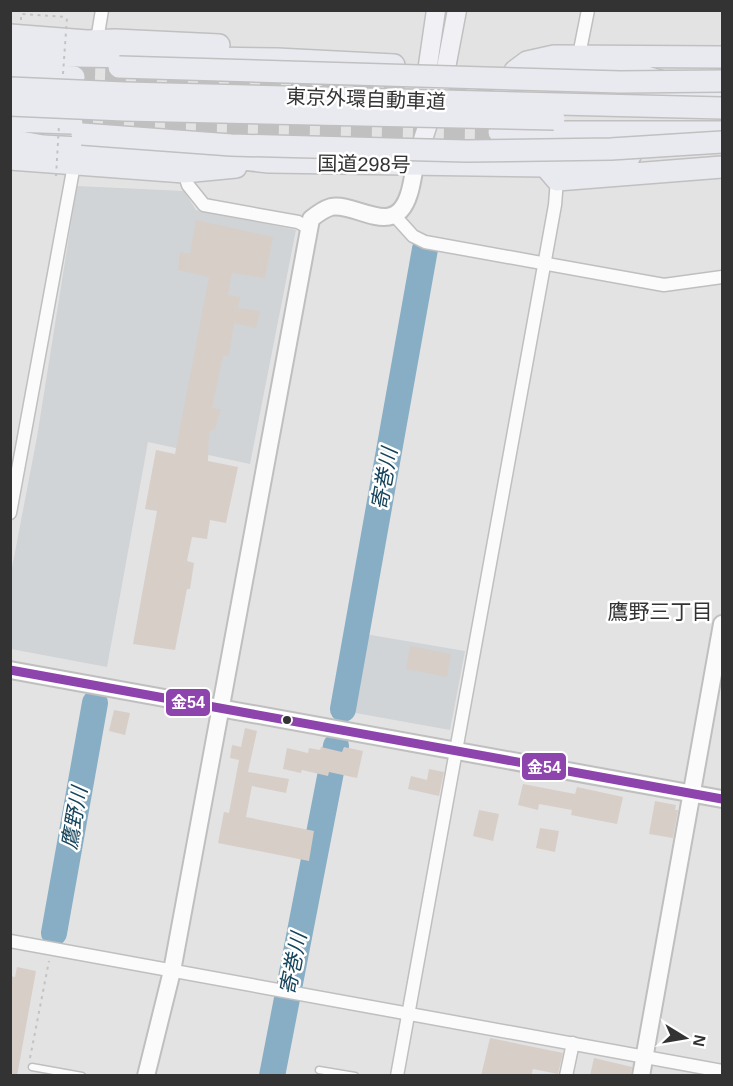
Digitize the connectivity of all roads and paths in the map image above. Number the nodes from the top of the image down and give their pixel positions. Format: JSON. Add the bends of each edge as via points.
{"nodes":[{"id":1,"x":102,"y":10,"type":"edge"},
{"id":2,"x":436,"y":10,"type":"edge"},
{"id":3,"x":457,"y":10,"type":"edge"},
{"id":4,"x":588,"y":10,"type":"edge"},
{"id":5,"x":10,"y":35,"type":"edge"},
{"id":6,"x":96,"y":40,"type":"junction"},
{"id":7,"x":10,"y":55,"type":"edge"},
{"id":8,"x":579,"y":55,"type":"junction"},
{"id":9,"x":43,"y":57,"type":"junction"},
{"id":10,"x":723,"y":57,"type":"edge"},
{"id":11,"x":234,"y":59,"type":"junction"},
{"id":12,"x":437,"y":68,"type":"junction"},
{"id":13,"x":515,"y":71,"type":"junction"},
{"id":14,"x":10,"y":73,"type":"edge"},
{"id":15,"x":74,"y":77,"type":"tunnel mouth"},
{"id":16,"x":10,"y":88,"type":"edge"},
{"id":17,"x":504,"y":92,"type":"tunnel mouth"},
{"id":18,"x":720,"y":96,"type":"edge"},
{"id":19,"x":10,"y":105,"type":"edge"},
{"id":20,"x":10,"y":121,"type":"edge"},
{"id":21,"x":77,"y":128,"type":"junction"},
{"id":22,"x":10,"y":132,"type":"edge"},
{"id":23,"x":499,"y":132,"type":"tunnel mouth"},
{"id":24,"x":721,"y":132,"type":"edge"},
{"id":25,"x":10,"y":140,"type":"edge"},
{"id":26,"x":10,"y":159,"type":"edge"},
{"id":27,"x":269,"y":162,"type":"junction"},
{"id":28,"x":74,"y":165,"type":"junction"},
{"id":29,"x":415,"y":166,"type":"junction"},
{"id":30,"x":723,"y":167,"type":"edge"},
{"id":31,"x":184,"y":172,"type":"junction"},
{"id":32,"x":551,"y":173,"type":"junction"},
{"id":33,"x":394,"y":215,"type":"junction"},
{"id":34,"x":309,"y":228,"type":"junction"},
{"id":35,"x":543,"y":263,"type":"junction"},
{"id":36,"x":723,"y":277,"type":"edge"},
{"id":37,"x":10,"y":513,"type":"edge"},
{"id":38,"x":723,"y":624,"type":"edge"},
{"id":39,"x":10,"y":670,"type":"edge"},
{"id":40,"x":221,"y":707,"type":"junction"},
{"id":41,"x":455,"y":750,"type":"junction"},
{"id":42,"x":692,"y":793,"type":"junction"},
{"id":43,"x":723,"y":799,"type":"edge"},
{"id":44,"x":10,"y":941,"type":"edge"},
{"id":45,"x":51,"y":948,"type":"junction"},
{"id":46,"x":172,"y":971,"type":"junction"},
{"id":47,"x":408,"y":1013,"type":"junction"},
{"id":48,"x":573,"y":1043,"type":"junction"},
{"id":49,"x":644,"y":1056,"type":"junction"},
{"id":50,"x":31,"y":1066,"type":"joint"},
{"id":51,"x":320,"y":1070,"type":"dead end"},
{"id":52,"x":723,"y":1071,"type":"edge"},
{"id":53,"x":82,"y":1076,"type":"edge"},
{"id":54,"x":146,"y":1076,"type":"edge"},
{"id":55,"x":355,"y":1076,"type":"edge"},
{"id":56,"x":397,"y":1076,"type":"edge"},
{"id":57,"x":566,"y":1076,"type":"edge"},
{"id":58,"x":641,"y":1076,"type":"edge"}],
"edges":[{"from":1,"to":6,"type":"street"},
{"from":2,"to":12,"type":"main road"},
{"from":3,"to":12,"type":"main road"},
{"from":4,"to":8,"type":"street"},
{"from":5,"to":6,"type":"highway"},
{"from":6,"to":11,"type":"highway","via":[[225,46]]},
{"from":7,"to":9,"type":"highway"},
{"from":8,"to":10,"type":"highway"},
{"from":8,"to":13,"type":"highway","via":[[527,62]]},
{"from":9,"to":11,"type":"highway"},
{"from":9,"to":18,"type":"highway","bridge":true,"via":[[119,67],[620,81]]},
{"from":11,"to":12,"type":"highway"},
{"from":12,"to":13,"type":"highway"},
{"from":12,"to":29,"type":"main road"},
{"from":13,"to":18,"type":"highway","via":[[620,69]]},
{"from":14,"to":15,"type":"highway"},
{"from":16,"to":18,"type":"highway","name":"東京外環自動車道","bridge":true,"via":[[170,94]]},
{"from":17,"to":18,"type":"highway"},
{"from":19,"to":24,"type":"highway","name":"東京外環自動車道","bridge":true},
{"from":20,"to":21,"type":"highway"},
{"from":21,"to":22,"type":"highway"},
{"from":21,"to":24,"type":"highway","bridge":true,"via":[[231,145],[466,150],[611,149]]},
{"from":23,"to":24,"type":"highway"},
{"from":24,"to":32,"type":"highway","name":"国道298号"},
{"from":25,"to":27,"type":"highway","name":"国道298号","via":[[43,146]]},
{"from":26,"to":28,"type":"highway"},
{"from":27,"to":29,"type":"highway","name":"国道298号"},
{"from":27,"to":31,"type":"highway"},
{"from":28,"to":31,"type":"highway"},
{"from":28,"to":37,"type":"street"},
{"from":29,"to":32,"type":"highway","name":"国道298号"},
{"from":29,"to":33,"type":"street","via":[[409,195]]},
{"from":30,"to":32,"type":"highway"},
{"from":31,"to":34,"type":"street","via":[[188,185],[204,205],[298,222]]},
{"from":32,"to":35,"type":"street"},
{"from":33,"to":34,"type":"street","via":[[376,218],[344,207],[331,207],[311,219]]},
{"from":33,"to":35,"type":"street","via":[[413,236],[425,242]]},
{"from":34,"to":40,"type":"street"},
{"from":35,"to":36,"type":"street","via":[[664,285]]},
{"from":35,"to":41,"type":"street"},
{"from":38,"to":42,"type":"street"},
{"from":39,"to":40,"type":"street"},
{"from":40,"to":41,"type":"street"},
{"from":40,"to":46,"type":"street"},
{"from":41,"to":42,"type":"street"},
{"from":41,"to":47,"type":"street"},
{"from":42,"to":43,"type":"street"},
{"from":42,"to":49,"type":"street"},
{"from":44,"to":45,"type":"street"},
{"from":45,"to":46,"type":"street"},
{"from":45,"to":50,"type":"path"},
{"from":46,"to":47,"type":"street"},
{"from":46,"to":54,"type":"street"},
{"from":47,"to":48,"type":"street"},
{"from":47,"to":56,"type":"street"},
{"from":48,"to":49,"type":"street"},
{"from":48,"to":57,"type":"street"},
{"from":49,"to":52,"type":"street"},
{"from":49,"to":58,"type":"street"},
{"from":50,"to":53,"type":"lane"},
{"from":51,"to":55,"type":"lane"}]}
